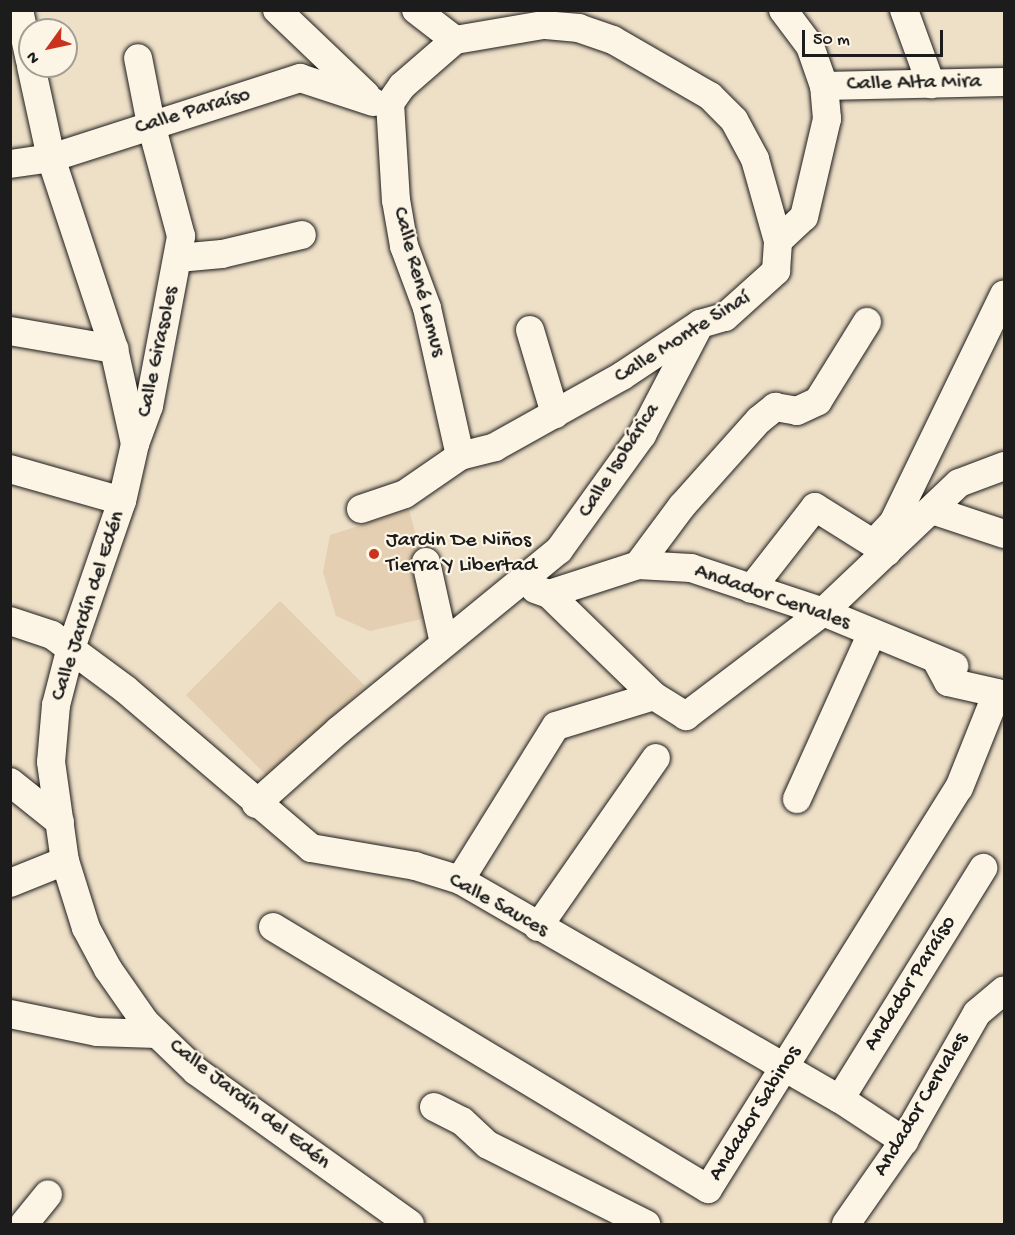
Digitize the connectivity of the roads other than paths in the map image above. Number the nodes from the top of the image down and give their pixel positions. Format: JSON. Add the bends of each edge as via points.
{"nodes":[{"id":1,"x":277,"y":10,"type":"edge"},
{"id":2,"x":416,"y":10,"type":"edge"},
{"id":3,"x":783,"y":10,"type":"edge"},
{"id":4,"x":904,"y":10,"type":"edge"},
{"id":5,"x":455,"y":40,"type":"junction"},
{"id":6,"x":138,"y":58,"type":"dead end"},
{"id":7,"x":34,"y":78,"type":"edge"},
{"id":8,"x":1005,"y":82,"type":"edge"},
{"id":9,"x":932,"y":84,"type":"junction"},
{"id":10,"x":824,"y":86,"type":"junction"},
{"id":11,"x":382,"y":102,"type":"junction"},
{"id":12,"x":151,"y":124,"type":"junction"},
{"id":13,"x":51,"y":158,"type":"junction"},
{"id":14,"x":10,"y":164,"type":"edge"},
{"id":15,"x":302,"y":235,"type":"dead end"},
{"id":16,"x":778,"y":241,"type":"junction"},
{"id":17,"x":178,"y":258,"type":"junction"},
{"id":18,"x":1005,"y":294,"type":"edge"},
{"id":19,"x":867,"y":322,"type":"dead end"},
{"id":20,"x":700,"y":324,"type":"junction"},
{"id":21,"x":530,"y":330,"type":"dead end"},
{"id":22,"x":10,"y":331,"type":"edge"},
{"id":23,"x":114,"y":349,"type":"junction"},
{"id":24,"x":555,"y":414,"type":"junction"},
{"id":25,"x":135,"y":444,"type":"junction"},
{"id":26,"x":460,"y":456,"type":"junction"},
{"id":27,"x":1005,"y":466,"type":"edge"},
{"id":28,"x":10,"y":469,"type":"edge"},
{"id":29,"x":122,"y":501,"type":"junction"},
{"id":30,"x":361,"y":509,"type":"dead end"},
{"id":31,"x":932,"y":510,"type":"junction"},
{"id":32,"x":1005,"y":534,"type":"edge"},
{"id":33,"x":881,"y":547,"type":"junction"},
{"id":34,"x":426,"y":562,"type":"dead end"},
{"id":35,"x":638,"y":565,"type":"junction"},
{"id":36,"x":521,"y":585,"type":"junction"},
{"id":37,"x":751,"y":589,"type":"junction"},
{"id":38,"x":549,"y":594,"type":"junction"},
{"id":39,"x":823,"y":612,"type":"junction"},
{"id":40,"x":10,"y":621,"type":"edge"},
{"id":41,"x":872,"y":633,"type":"junction"},
{"id":42,"x":444,"y":643,"type":"junction"},
{"id":43,"x":70,"y":651,"type":"junction"},
{"id":44,"x":937,"y":661,"type":"junction"},
{"id":45,"x":1005,"y":679,"type":"edge"},
{"id":46,"x":654,"y":696,"type":"junction"},
{"id":47,"x":656,"y":758,"type":"dead end"},
{"id":48,"x":10,"y":782,"type":"edge"},
{"id":49,"x":797,"y":799,"type":"dead end"},
{"id":50,"x":256,"y":804,"type":"junction"},
{"id":51,"x":60,"y":822,"type":"junction"},
{"id":52,"x":65,"y":861,"type":"junction"},
{"id":53,"x":983,"y":868,"type":"dead end"},
{"id":54,"x":459,"y":880,"type":"junction"},
{"id":55,"x":10,"y":883,"type":"edge"},
{"id":56,"x":273,"y":927,"type":"dead end"},
{"id":57,"x":538,"y":927,"type":"junction"},
{"id":58,"x":1005,"y":990,"type":"edge"},
{"id":59,"x":10,"y":1014,"type":"edge"},
{"id":60,"x":157,"y":1034,"type":"junction"},
{"id":61,"x":786,"y":1068,"type":"junction"},
{"id":62,"x":840,"y":1099,"type":"junction"},
{"id":63,"x":434,"y":1107,"type":"dead end"},
{"id":64,"x":904,"y":1141,"type":"junction"},
{"id":65,"x":48,"y":1194,"type":"dead end"},
{"id":66,"x":24,"y":1224,"type":"edge"},
{"id":67,"x":410,"y":1224,"type":"edge"},
{"id":68,"x":646,"y":1224,"type":"edge"},
{"id":69,"x":846,"y":1224,"type":"edge"}],
"edges":[{"from":1,"to":11,"type":"street"},
{"from":2,"to":5,"type":"street"},
{"from":3,"to":10,"type":"street","via":[[810,46]]},
{"from":4,"to":9,"type":"street"},
{"from":5,"to":11,"type":"street"},
{"from":5,"to":16,"type":"street","name":"Calle Monte Sinaí","via":[[543,25],[579,28],[613,40],[710,96],[734,120],[755,159]]},
{"from":6,"to":12,"type":"street","name":"Calle Girasoles"},
{"from":7,"to":13,"type":"street","name":"Calle Jardín del Edén"},
{"from":8,"to":9,"type":"street","name":"Calle Alta Mira"},
{"from":9,"to":10,"type":"street","name":"Calle Alta Mira"},
{"from":10,"to":16,"type":"street","via":[[827,119],[804,217]]},
{"from":11,"to":12,"type":"street","name":"Calle Paraíso","via":[[300,78]]},
{"from":11,"to":26,"type":"street","name":"Calle René Lemus","via":[[404,246],[427,308]]},
{"from":12,"to":13,"type":"street","name":"Calle Paraíso"},
{"from":12,"to":17,"type":"street","name":"Calle Girasoles","via":[[181,236]]},
{"from":13,"to":14,"type":"street","name":"Calle Paraíso"},
{"from":13,"to":23,"type":"street","name":"Calle Jardín del Edén"},
{"from":15,"to":17,"type":"street","via":[[222,254]]},
{"from":16,"to":20,"type":"street","name":"Calle Monte Sinaí","via":[[776,271],[725,317]]},
{"from":17,"to":25,"type":"street","name":"Calle Girasoles","via":[[149,406]]},
{"from":18,"to":33,"type":"street"},
{"from":19,"to":35,"type":"street","via":[[818,401],[797,411],[775,407],[759,420],[682,506]]},
{"from":20,"to":24,"type":"street","name":"Calle Monte Sinaí","via":[[622,376]]},
{"from":20,"to":36,"type":"street","name":"Calle Isobárica","via":[[642,435],[559,550]]},
{"from":21,"to":24,"type":"street"},
{"from":22,"to":23,"type":"street"},
{"from":23,"to":25,"type":"street","name":"Calle Jardín del Edén"},
{"from":24,"to":26,"type":"street","name":"Calle Monte Sinaí","via":[[495,447]]},
{"from":25,"to":29,"type":"street","name":"Calle Jardín del Edén"},
{"from":26,"to":30,"type":"street","name":"Calle Monte Sinaí","via":[[405,494]]},
{"from":27,"to":31,"type":"street","via":[[959,483]]},
{"from":28,"to":29,"type":"street"},
{"from":29,"to":43,"type":"street","name":"Calle Jardín del Edén"},
{"from":31,"to":32,"type":"street"},
{"from":31,"to":33,"type":"street"},
{"from":33,"to":37,"type":"street","via":[[842,527],[815,507]]},
{"from":33,"to":39,"type":"street"},
{"from":34,"to":42,"type":"street"},
{"from":35,"to":37,"type":"street","name":"Andador Cervales","via":[[691,568]]},
{"from":35,"to":38,"type":"street","name":"Andador Cervales"},
{"from":36,"to":38,"type":"street"},
{"from":36,"to":42,"type":"street"},
{"from":37,"to":39,"type":"street","name":"Andador Cervales"},
{"from":38,"to":46,"type":"street"},
{"from":39,"to":41,"type":"street","name":"Andador Cervales"},
{"from":39,"to":46,"type":"street","via":[[686,716]]},
{"from":40,"to":43,"type":"street","name":"Calle Sauces","via":[[52,635]]},
{"from":41,"to":44,"type":"street","name":"Andador Cervales"},
{"from":41,"to":49,"type":"street"},
{"from":42,"to":50,"type":"street"},
{"from":43,"to":50,"type":"street","name":"Calle Sauces","via":[[125,689]]},
{"from":43,"to":51,"type":"street","name":"Calle Jardín del Edén","via":[[56,705],[51,762]]},
{"from":44,"to":45,"type":"street","name":"Andador Cervales"},
{"from":44,"to":61,"type":"street","name":"Andador Sabinos","via":[[948,682],[997,693],[959,788]]},
{"from":46,"to":54,"type":"street","via":[[556,726]]},
{"from":47,"to":57,"type":"street"},
{"from":48,"to":51,"type":"street"},
{"from":50,"to":54,"type":"street","name":"Calle Sauces","via":[[311,848],[415,867]]},
{"from":51,"to":52,"type":"street","name":"Calle Jardín del Edén"},
{"from":52,"to":55,"type":"street"},
{"from":52,"to":60,"type":"street","name":"Calle Jardín del Edén","via":[[86,928],[108,969]]},
{"from":53,"to":62,"type":"street","name":"Andador Paraíso"},
{"from":54,"to":57,"type":"street","name":"Calle Sauces"},
{"from":56,"to":61,"type":"street","name":"Andador Sabinos","via":[[708,1189]]},
{"from":57,"to":61,"type":"street","name":"Calle Sauces"},
{"from":58,"to":64,"type":"street","name":"Andador Cervales","via":[[977,1013]]},
{"from":59,"to":60,"type":"street","via":[[97,1032]]},
{"from":60,"to":67,"type":"street","name":"Calle Jardín del Edén","via":[[196,1071]]},
{"from":61,"to":62,"type":"street","name":"Calle Sauces"},
{"from":62,"to":64,"type":"street","name":"Calle Sauces"},
{"from":63,"to":68,"type":"street","via":[[462,1121],[488,1145]]},
{"from":64,"to":69,"type":"street","name":"Andador Cervales"},
{"from":65,"to":66,"type":"street"}]}
